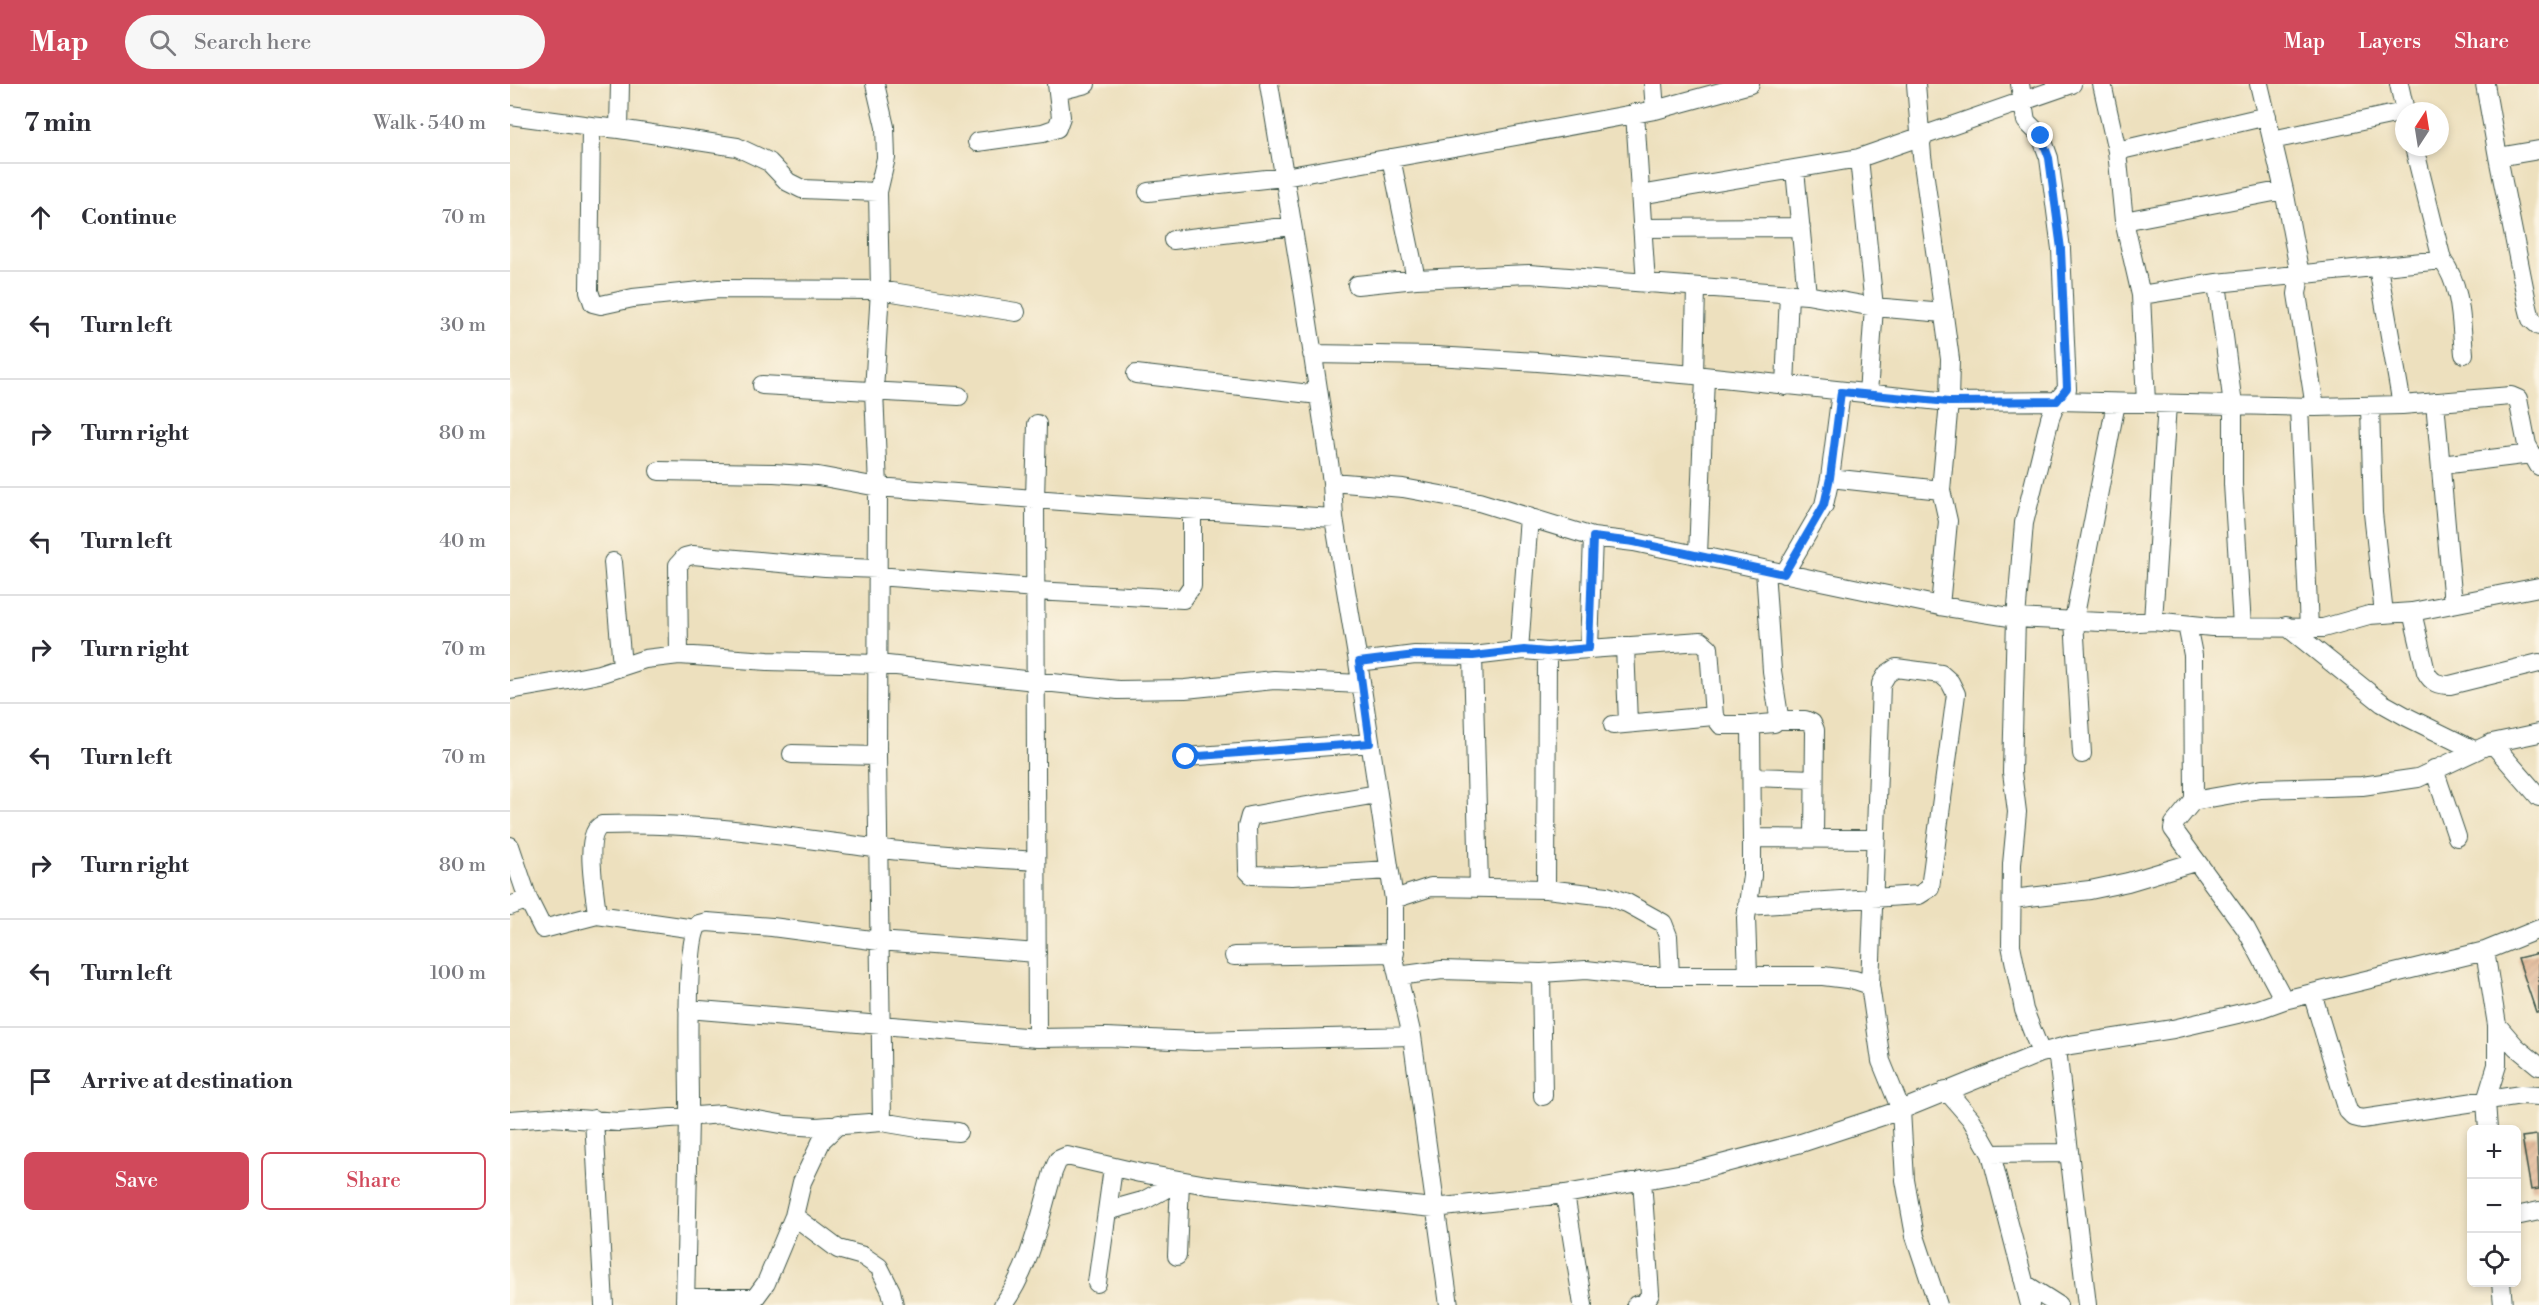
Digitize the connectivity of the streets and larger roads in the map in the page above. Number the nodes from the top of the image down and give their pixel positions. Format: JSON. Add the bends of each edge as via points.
{"nodes":[{"id":1,"x":620,"y":84,"type":"edge"},
{"id":2,"x":875,"y":84,"type":"edge"},
{"id":3,"x":1086,"y":84,"type":"edge"},
{"id":4,"x":1269,"y":84,"type":"edge"},
{"id":5,"x":1653,"y":84,"type":"edge"},
{"id":6,"x":1748,"y":84,"type":"edge"},
{"id":7,"x":1916,"y":84,"type":"edge"},
{"id":8,"x":2072,"y":84,"type":"edge"},
{"id":9,"x":2102,"y":84,"type":"edge"},
{"id":10,"x":2259,"y":84,"type":"edge"},
{"id":11,"x":2399,"y":84,"type":"edge"},
{"id":12,"x":2486,"y":84,"type":"edge"},
{"id":13,"x":1057,"y":87,"type":"edge"},
{"id":14,"x":2021,"y":92,"type":"edge"},
{"id":15,"x":2403,"y":102,"type":"edge"},
{"id":16,"x":1655,"y":110,"type":"junction"},
{"id":17,"x":1635,"y":113,"type":"junction"},
{"id":18,"x":2395,"y":113,"type":"edge"},
{"id":19,"x":510,"y":115,"type":"edge"},
{"id":20,"x":2267,"y":116,"type":"junction"},
{"id":21,"x":591,"y":126,"type":"junction"},
{"id":22,"x":619,"y":129,"type":"junction"},
{"id":23,"x":1920,"y":138,"type":"junction"},
{"id":24,"x":2272,"y":140,"type":"junction"},
{"id":25,"x":977,"y":142,"type":"dead end"},
{"id":26,"x":2539,"y":150,"type":"edge"},
{"id":27,"x":2117,"y":151,"type":"junction"},
{"id":28,"x":2416,"y":156,"type":"edge"},
{"id":29,"x":2498,"y":157,"type":"junction"},
{"id":30,"x":1391,"y":158,"type":"junction"},
{"id":31,"x":1859,"y":158,"type":"junction"},
{"id":32,"x":1795,"y":170,"type":"junction"},
{"id":33,"x":1284,"y":177,"type":"junction"},
{"id":34,"x":2284,"y":190,"type":"junction"},
{"id":35,"x":878,"y":192,"type":"junction"},
{"id":36,"x":1148,"y":192,"type":"dead end"},
{"id":37,"x":1640,"y":195,"type":"junction"},
{"id":38,"x":2124,"y":221,"type":"junction"},
{"id":39,"x":1292,"y":226,"type":"junction"},
{"id":40,"x":1801,"y":227,"type":"junction"},
{"id":41,"x":1642,"y":228,"type":"junction"},
{"id":42,"x":1173,"y":240,"type":"dead end"},
{"id":43,"x":2442,"y":260,"type":"junction"},
{"id":44,"x":2378,"y":267,"type":"junction"},
{"id":45,"x":2300,"y":274,"type":"junction"},
{"id":46,"x":1416,"y":279,"type":"junction"},
{"id":47,"x":2217,"y":283,"type":"junction"},
{"id":48,"x":1646,"y":284,"type":"junction"},
{"id":49,"x":1357,"y":285,"type":"dead end"},
{"id":50,"x":1696,"y":287,"type":"junction"},
{"id":51,"x":880,"y":290,"type":"junction"},
{"id":52,"x":1789,"y":294,"type":"junction"},
{"id":53,"x":1807,"y":296,"type":"junction"},
{"id":54,"x":2141,"y":296,"type":"junction"},
{"id":55,"x":1874,"y":307,"type":"junction"},
{"id":56,"x":1016,"y":312,"type":"dead end"},
{"id":57,"x":1944,"y":313,"type":"junction"},
{"id":58,"x":2539,"y":326,"type":"edge"},
{"id":59,"x":1312,"y":354,"type":"junction"},
{"id":60,"x":2464,"y":354,"type":"dead end"},
{"id":61,"x":1136,"y":374,"type":"dead end"},
{"id":62,"x":1700,"y":376,"type":"junction"},
{"id":63,"x":762,"y":385,"type":"dead end"},
{"id":64,"x":1785,"y":386,"type":"junction"},
{"id":65,"x":874,"y":390,"type":"junction"},
{"id":66,"x":1841,"y":392,"type":"junction"},
{"id":67,"x":1868,"y":394,"type":"junction"},
{"id":68,"x":1319,"y":395,"type":"junction"},
{"id":69,"x":959,"y":396,"type":"dead end"},
{"id":70,"x":2057,"y":401,"type":"junction"},
{"id":71,"x":1949,"y":402,"type":"junction"},
{"id":72,"x":2435,"y":402,"type":"junction"},
{"id":73,"x":2116,"y":403,"type":"junction"},
{"id":74,"x":2146,"y":403,"type":"junction"},
{"id":75,"x":2167,"y":404,"type":"junction"},
{"id":76,"x":2233,"y":405,"type":"junction"},
{"id":77,"x":2402,"y":405,"type":"junction"},
{"id":78,"x":2370,"y":406,"type":"junction"},
{"id":79,"x":2307,"y":407,"type":"junction"},
{"id":80,"x":1037,"y":424,"type":"dead end"},
{"id":81,"x":2535,"y":460,"type":"edge"},
{"id":82,"x":2441,"y":465,"type":"junction"},
{"id":83,"x":658,"y":471,"type":"dead end"},
{"id":84,"x":1830,"y":478,"type":"junction"},
{"id":85,"x":1332,"y":482,"type":"junction"},
{"id":86,"x":878,"y":487,"type":"junction"},
{"id":87,"x":1941,"y":490,"type":"junction"},
{"id":88,"x":1035,"y":500,"type":"junction"},
{"id":89,"x":1192,"y":510,"type":"junction"},
{"id":90,"x":1529,"y":517,"type":"junction"},
{"id":91,"x":1334,"y":518,"type":"junction"},
{"id":92,"x":1593,"y":537,"type":"junction"},
{"id":93,"x":1698,"y":555,"type":"junction"},
{"id":94,"x":613,"y":562,"type":"dead end"},
{"id":95,"x":1765,"y":570,"type":"junction"},
{"id":96,"x":878,"y":572,"type":"junction"},
{"id":97,"x":1784,"y":574,"type":"junction"},
{"id":98,"x":2539,"y":587,"type":"edge"},
{"id":99,"x":1036,"y":590,"type":"junction"},
{"id":100,"x":2453,"y":604,"type":"junction"},
{"id":101,"x":1940,"y":606,"type":"junction"},
{"id":102,"x":2412,"y":612,"type":"junction"},
{"id":103,"x":2384,"y":614,"type":"junction"},
{"id":104,"x":2016,"y":618,"type":"junction"},
{"id":105,"x":2074,"y":620,"type":"junction"},
{"id":106,"x":2153,"y":621,"type":"junction"},
{"id":107,"x":2187,"y":625,"type":"junction"},
{"id":108,"x":2242,"y":626,"type":"junction"},
{"id":109,"x":2286,"y":626,"type":"junction"},
{"id":110,"x":2309,"y":628,"type":"junction"},
{"id":111,"x":1625,"y":646,"type":"junction"},
{"id":112,"x":1589,"y":648,"type":"junction"},
{"id":113,"x":1519,"y":650,"type":"junction"},
{"id":114,"x":1547,"y":652,"type":"junction"},
{"id":115,"x":679,"y":655,"type":"junction"},
{"id":116,"x":1473,"y":656,"type":"junction"},
{"id":117,"x":1359,"y":662,"type":"junction"},
{"id":118,"x":2539,"y":663,"type":"edge"},
{"id":119,"x":878,"y":664,"type":"junction"},
{"id":120,"x":622,"y":666,"type":"junction"},
{"id":121,"x":1037,"y":682,"type":"junction"},
{"id":122,"x":1360,"y":684,"type":"junction"},
{"id":123,"x":510,"y":690,"type":"edge"},
{"id":124,"x":1714,"y":716,"type":"junction"},
{"id":125,"x":1778,"y":720,"type":"junction"},
{"id":126,"x":1751,"y":725,"type":"junction"},
{"id":127,"x":2539,"y":733,"type":"edge"},
{"id":128,"x":2493,"y":742,"type":"junction"},
{"id":129,"x":1370,"y":743,"type":"junction"},
{"id":130,"x":2474,"y":750,"type":"junction"},
{"id":131,"x":792,"y":753,"type":"dead end"},
{"id":132,"x":2082,"y":754,"type":"dead end"},
{"id":133,"x":877,"y":756,"type":"junction"},
{"id":134,"x":1186,"y":757,"type":"dead end"},
{"id":135,"x":2433,"y":769,"type":"junction"},
{"id":136,"x":1752,"y":777,"type":"junction"},
{"id":137,"x":1814,"y":779,"type":"junction"},
{"id":138,"x":1377,"y":794,"type":"junction"},
{"id":139,"x":2539,"y":797,"type":"edge"},
{"id":140,"x":2193,"y":801,"type":"junction"},
{"id":141,"x":2457,"y":837,"type":"dead end"},
{"id":142,"x":1752,"y":838,"type":"junction"},
{"id":143,"x":1814,"y":838,"type":"junction"},
{"id":144,"x":1876,"y":839,"type":"junction"},
{"id":145,"x":510,"y":846,"type":"edge"},
{"id":146,"x":880,"y":848,"type":"junction"},
{"id":147,"x":1036,"y":861,"type":"junction"},
{"id":148,"x":2195,"y":862,"type":"junction"},
{"id":149,"x":1389,"y":870,"type":"junction"},
{"id":150,"x":1479,"y":887,"type":"junction"},
{"id":151,"x":1546,"y":889,"type":"junction"},
{"id":152,"x":1873,"y":897,"type":"junction"},
{"id":153,"x":528,"y":899,"type":"junction"},
{"id":154,"x":1394,"y":899,"type":"junction"},
{"id":155,"x":2012,"y":899,"type":"junction"},
{"id":156,"x":510,"y":906,"type":"edge"},
{"id":157,"x":1747,"y":906,"type":"junction"},
{"id":158,"x":597,"y":915,"type":"junction"},
{"id":159,"x":694,"y":929,"type":"junction"},
{"id":160,"x":2539,"y":929,"type":"edge"},
{"id":161,"x":879,"y":941,"type":"junction"},
{"id":162,"x":2485,"y":951,"type":"junction"},
{"id":163,"x":1037,"y":953,"type":"junction"},
{"id":164,"x":1395,"y":953,"type":"junction"},
{"id":165,"x":1234,"y":956,"type":"dead end"},
{"id":166,"x":1540,"y":973,"type":"junction"},
{"id":167,"x":1670,"y":975,"type":"junction"},
{"id":168,"x":1748,"y":975,"type":"junction"},
{"id":169,"x":1398,"y":976,"type":"junction"},
{"id":170,"x":1870,"y":985,"type":"junction"},
{"id":171,"x":2312,"y":993,"type":"junction"},
{"id":172,"x":2284,"y":1000,"type":"junction"},
{"id":173,"x":688,"y":1009,"type":"junction"},
{"id":174,"x":2497,"y":1025,"type":"junction"},
{"id":175,"x":881,"y":1026,"type":"junction"},
{"id":176,"x":1412,"y":1036,"type":"junction"},
{"id":177,"x":1036,"y":1038,"type":"junction"},
{"id":178,"x":2049,"y":1051,"type":"junction"},
{"id":179,"x":2539,"y":1066,"type":"edge"},
{"id":180,"x":1946,"y":1090,"type":"junction"},
{"id":181,"x":1543,"y":1096,"type":"dead end"},
{"id":182,"x":2539,"y":1096,"type":"edge"},
{"id":183,"x":2486,"y":1101,"type":"junction"},
{"id":184,"x":1901,"y":1110,"type":"junction"},
{"id":185,"x":689,"y":1118,"type":"junction"},
{"id":186,"x":510,"y":1119,"type":"edge"},
{"id":187,"x":594,"y":1119,"type":"junction"},
{"id":188,"x":882,"y":1122,"type":"junction"},
{"id":189,"x":839,"y":1124,"type":"junction"},
{"id":190,"x":2488,"y":1125,"type":"edge"},
{"id":191,"x":958,"y":1132,"type":"dead end"},
{"id":192,"x":2069,"y":1153,"type":"junction"},
{"id":193,"x":1991,"y":1154,"type":"junction"},
{"id":194,"x":1113,"y":1167,"type":"junction"},
{"id":195,"x":1642,"y":1180,"type":"junction"},
{"id":196,"x":1179,"y":1181,"type":"junction"},
{"id":197,"x":1566,"y":1194,"type":"junction"},
{"id":198,"x":1434,"y":1208,"type":"junction"},
{"id":199,"x":1107,"y":1211,"type":"junction"},
{"id":200,"x":2539,"y":1211,"type":"edge"},
{"id":201,"x":2521,"y":1215,"type":"edge"},
{"id":202,"x":794,"y":1216,"type":"junction"},
{"id":203,"x":1177,"y":1256,"type":"dead end"},
{"id":204,"x":1096,"y":1283,"type":"dead end"},
{"id":205,"x":2025,"y":1284,"type":"junction"},
{"id":206,"x":2501,"y":1287,"type":"edge"},
{"id":207,"x":685,"y":1301,"type":"edge"},
{"id":208,"x":755,"y":1301,"type":"edge"},
{"id":209,"x":604,"y":1305,"type":"edge"},
{"id":210,"x":894,"y":1305,"type":"edge"},
{"id":211,"x":1003,"y":1305,"type":"edge"},
{"id":212,"x":1449,"y":1305,"type":"edge"},
{"id":213,"x":1583,"y":1305,"type":"edge"},
{"id":214,"x":1636,"y":1305,"type":"edge"},
{"id":215,"x":1938,"y":1305,"type":"edge"},
{"id":216,"x":2030,"y":1305,"type":"edge"},
{"id":217,"x":2058,"y":1305,"type":"edge"},
{"id":218,"x":2087,"y":1305,"type":"edge"},
{"id":219,"x":2503,"y":1305,"type":"edge"}],
"edges":[{"from":1,"to":22,"type":"street"},
{"from":2,"to":35,"type":"street","via":[[885,127],[886,158]]},
{"from":3,"to":13,"type":"street"},
{"from":4,"to":33,"type":"street"},
{"from":5,"to":16,"type":"street"},
{"from":6,"to":16,"type":"street"},
{"from":7,"to":23,"type":"street"},
{"from":8,"to":14,"type":"street"},
{"from":9,"to":27,"type":"street"},
{"from":10,"to":20,"type":"street"},
{"from":11,"to":15,"type":"street"},
{"from":12,"to":29,"type":"street"},
{"from":13,"to":25,"type":"street","via":[[1061,117],[1057,128]]},
{"from":14,"to":23,"type":"street"},
{"from":14,"to":70,"type":"street","via":[[2026,121],[2041,136],[2049,158],[2061,249],[2067,388]]},
{"from":16,"to":17,"type":"street"},
{"from":17,"to":30,"type":"street"},
{"from":17,"to":37,"type":"street"},
{"from":18,"to":24,"type":"street"},
{"from":19,"to":21,"type":"street"},
{"from":20,"to":24,"type":"street"},
{"from":20,"to":27,"type":"street"},
{"from":21,"to":22,"type":"street"},
{"from":21,"to":51,"type":"street","via":[[589,291],[593,303],[719,289]]},
{"from":22,"to":35,"type":"street","via":[[737,147],[769,162],[788,182],[802,189]]},
{"from":23,"to":31,"type":"street"},
{"from":23,"to":57,"type":"street"},
{"from":24,"to":34,"type":"street"},
{"from":26,"to":29,"type":"street"},
{"from":27,"to":38,"type":"street"},
{"from":28,"to":43,"type":"street"},
{"from":29,"to":58,"type":"street","via":[[2528,307],[2531,319]]},
{"from":30,"to":33,"type":"street"},
{"from":30,"to":46,"type":"street"},
{"from":31,"to":32,"type":"street"},
{"from":31,"to":55,"type":"street"},
{"from":32,"to":37,"type":"street"},
{"from":32,"to":40,"type":"street"},
{"from":33,"to":36,"type":"street"},
{"from":33,"to":39,"type":"street"},
{"from":34,"to":38,"type":"street"},
{"from":34,"to":45,"type":"street"},
{"from":35,"to":51,"type":"street"},
{"from":37,"to":41,"type":"street"},
{"from":38,"to":54,"type":"street"},
{"from":39,"to":42,"type":"street"},
{"from":39,"to":59,"type":"street"},
{"from":40,"to":41,"type":"street"},
{"from":40,"to":53,"type":"street"},
{"from":41,"to":48,"type":"street"},
{"from":43,"to":44,"type":"street"},
{"from":43,"to":60,"type":"street","via":[[2452,273],[2458,297]]},
{"from":44,"to":45,"type":"street"},
{"from":44,"to":77,"type":"street"},
{"from":45,"to":47,"type":"street"},
{"from":45,"to":79,"type":"street","via":[[2297,294]]},
{"from":46,"to":48,"type":"street","via":[[1529,274]]},
{"from":46,"to":49,"type":"street"},
{"from":47,"to":54,"type":"street"},
{"from":47,"to":76,"type":"street"},
{"from":48,"to":50,"type":"street"},
{"from":50,"to":52,"type":"street"},
{"from":50,"to":62,"type":"street"},
{"from":51,"to":56,"type":"street"},
{"from":51,"to":65,"type":"street"},
{"from":52,"to":53,"type":"street"},
{"from":52,"to":64,"type":"street"},
{"from":53,"to":55,"type":"street"},
{"from":54,"to":74,"type":"street"},
{"from":55,"to":57,"type":"street"},
{"from":55,"to":67,"type":"street"},
{"from":57,"to":71,"type":"street","via":[[1950,359]]},
{"from":59,"to":62,"type":"street","via":[[1447,357]]},
{"from":59,"to":68,"type":"street"},
{"from":61,"to":68,"type":"street"},
{"from":62,"to":64,"type":"street"},
{"from":62,"to":93,"type":"street"},
{"from":63,"to":65,"type":"street"},
{"from":64,"to":66,"type":"street"},
{"from":65,"to":69,"type":"street"},
{"from":65,"to":86,"type":"street"},
{"from":66,"to":67,"type":"street"},
{"from":66,"to":84,"type":"street"},
{"from":67,"to":71,"type":"street"},
{"from":68,"to":85,"type":"street"},
{"from":70,"to":71,"type":"street"},
{"from":70,"to":73,"type":"street"},
{"from":70,"to":104,"type":"street","via":[[2024,524]]},
{"from":71,"to":87,"type":"street"},
{"from":72,"to":77,"type":"street"},
{"from":72,"to":81,"type":"street","via":[[2511,396],[2518,399]]},
{"from":72,"to":82,"type":"street"},
{"from":73,"to":74,"type":"street"},
{"from":73,"to":105,"type":"street"},
{"from":74,"to":75,"type":"street"},
{"from":75,"to":76,"type":"street"},
{"from":75,"to":106,"type":"street"},
{"from":76,"to":79,"type":"street"},
{"from":76,"to":108,"type":"street","via":[[2233,484]]},
{"from":77,"to":78,"type":"street"},
{"from":78,"to":79,"type":"street"},
{"from":78,"to":103,"type":"street","via":[[2373,513]]},
{"from":79,"to":110,"type":"street"},
{"from":80,"to":88,"type":"street"},
{"from":81,"to":82,"type":"street"},
{"from":82,"to":100,"type":"street"},
{"from":83,"to":86,"type":"street","via":[[818,476]]},
{"from":84,"to":87,"type":"street"},
{"from":84,"to":97,"type":"street","via":[[1824,505]]},
{"from":85,"to":90,"type":"street","via":[[1403,488]]},
{"from":85,"to":91,"type":"street"},
{"from":86,"to":88,"type":"street"},
{"from":86,"to":96,"type":"street"},
{"from":87,"to":101,"type":"street","via":[[1948,521]]},
{"from":88,"to":89,"type":"street"},
{"from":88,"to":99,"type":"street"},
{"from":89,"to":91,"type":"street"},
{"from":89,"to":99,"type":"street","via":[[1192,586],[1184,599]]},
{"from":90,"to":92,"type":"street"},
{"from":90,"to":113,"type":"street"},
{"from":91,"to":117,"type":"street"},
{"from":92,"to":93,"type":"street"},
{"from":92,"to":112,"type":"street"},
{"from":93,"to":95,"type":"street"},
{"from":94,"to":120,"type":"street"},
{"from":95,"to":97,"type":"street"},
{"from":95,"to":125,"type":"street"},
{"from":96,"to":99,"type":"street"},
{"from":96,"to":115,"type":"street","via":[[685,557],[678,565]]},
{"from":96,"to":119,"type":"street"},
{"from":97,"to":101,"type":"street"},
{"from":98,"to":100,"type":"street"},
{"from":99,"to":121,"type":"street"},
{"from":100,"to":102,"type":"street"},
{"from":101,"to":104,"type":"street"},
{"from":102,"to":103,"type":"street"},
{"from":102,"to":118,"type":"street","via":[[2426,672],[2438,685]]},
{"from":103,"to":110,"type":"street"},
{"from":104,"to":105,"type":"street"},
{"from":104,"to":155,"type":"street","via":[[2012,772],[2017,812]]},
{"from":105,"to":106,"type":"street"},
{"from":105,"to":132,"type":"street"},
{"from":106,"to":107,"type":"street"},
{"from":107,"to":108,"type":"street"},
{"from":107,"to":140,"type":"street","via":[[2193,655]]},
{"from":108,"to":109,"type":"street"},
{"from":109,"to":110,"type":"street"},
{"from":109,"to":130,"type":"street","via":[[2382,703]]},
{"from":111,"to":112,"type":"street"},
{"from":111,"to":124,"type":"street","via":[[1706,643]]},
{"from":111,"to":124,"type":"street","via":[[1620,724]]},
{"from":112,"to":114,"type":"street"},
{"from":113,"to":114,"type":"street"},
{"from":113,"to":116,"type":"street"},
{"from":114,"to":151,"type":"street"},
{"from":115,"to":119,"type":"street"},
{"from":115,"to":120,"type":"street"},
{"from":116,"to":117,"type":"street","via":[[1415,655]]},
{"from":116,"to":150,"type":"street"},
{"from":117,"to":122,"type":"street"},
{"from":119,"to":121,"type":"street"},
{"from":119,"to":133,"type":"street"},
{"from":120,"to":123,"type":"street"},
{"from":121,"to":122,"type":"street","via":[[1118,690],[1185,689],[1274,680]]},
{"from":121,"to":147,"type":"street"},
{"from":122,"to":129,"type":"street"},
{"from":124,"to":126,"type":"street","via":[[1721,725]]},
{"from":125,"to":126,"type":"street"},
{"from":125,"to":137,"type":"street","via":[[1812,723]]},
{"from":126,"to":136,"type":"street"},
{"from":127,"to":128,"type":"street"},
{"from":128,"to":130,"type":"street"},
{"from":128,"to":139,"type":"street"},
{"from":129,"to":134,"type":"street"},
{"from":129,"to":138,"type":"street"},
{"from":130,"to":135,"type":"street"},
{"from":131,"to":133,"type":"street"},
{"from":133,"to":146,"type":"street"},
{"from":135,"to":140,"type":"street","via":[[2418,778],[2362,786],[2261,789]]},
{"from":135,"to":141,"type":"street"},
{"from":136,"to":137,"type":"street"},
{"from":136,"to":142,"type":"street"},
{"from":137,"to":143,"type":"street"},
{"from":138,"to":149,"type":"street"},
{"from":138,"to":149,"type":"street","via":[[1250,816],[1246,827],[1248,871],[1252,875],[1292,876]]},
{"from":140,"to":148,"type":"street","via":[[2173,827]]},
{"from":142,"to":143,"type":"street"},
{"from":142,"to":157,"type":"street"},
{"from":143,"to":144,"type":"street"},
{"from":144,"to":152,"type":"street"},
{"from":144,"to":152,"type":"street","via":[[1881,684],[1896,668],[1941,674],[1956,694],[1930,888],[1919,895]]},
{"from":145,"to":153,"type":"street"},
{"from":146,"to":147,"type":"street"},
{"from":146,"to":158,"type":"street","via":[[731,828],[654,823],[602,825],[594,832],[592,851]]},
{"from":146,"to":161,"type":"street"},
{"from":147,"to":163,"type":"street"},
{"from":148,"to":155,"type":"street","via":[[2119,884]]},
{"from":148,"to":172,"type":"street","via":[[2246,929]]},
{"from":149,"to":154,"type":"street"},
{"from":150,"to":151,"type":"street"},
{"from":150,"to":154,"type":"street","via":[[1431,887]]},
{"from":151,"to":167,"type":"street","via":[[1607,896],[1664,923]]},
{"from":152,"to":157,"type":"street"},
{"from":152,"to":170,"type":"street"},
{"from":153,"to":156,"type":"street"},
{"from":153,"to":158,"type":"street","via":[[543,929]]},
{"from":154,"to":164,"type":"street"},
{"from":155,"to":178,"type":"street","via":[[2011,945],[2024,1010]]},
{"from":157,"to":168,"type":"street"},
{"from":158,"to":159,"type":"street"},
{"from":159,"to":161,"type":"street","via":[[707,922]]},
{"from":159,"to":173,"type":"street"},
{"from":160,"to":162,"type":"street"},
{"from":161,"to":163,"type":"street"},
{"from":161,"to":175,"type":"street"},
{"from":162,"to":171,"type":"street"},
{"from":162,"to":174,"type":"street"},
{"from":163,"to":177,"type":"street"},
{"from":164,"to":165,"type":"street"},
{"from":164,"to":169,"type":"street"},
{"from":166,"to":167,"type":"street","via":[[1587,970]]},
{"from":166,"to":169,"type":"street","via":[[1442,970]]},
{"from":166,"to":181,"type":"street"},
{"from":167,"to":168,"type":"street"},
{"from":168,"to":170,"type":"street","via":[[1823,976]]},
{"from":169,"to":176,"type":"street"},
{"from":170,"to":184,"type":"street","via":[[1881,1061]]},
{"from":171,"to":172,"type":"street"},
{"from":171,"to":183,"type":"street","via":[[2348,1111],[2354,1117]]},
{"from":172,"to":178,"type":"street","via":[[2173,1029]]},
{"from":173,"to":175,"type":"street"},
{"from":173,"to":185,"type":"street"},
{"from":174,"to":179,"type":"street"},
{"from":174,"to":183,"type":"street","via":[[2497,1065]]},
{"from":175,"to":177,"type":"street"},
{"from":175,"to":188,"type":"street"},
{"from":176,"to":177,"type":"street","via":[[1194,1041],[1106,1036]]},
{"from":176,"to":198,"type":"street"},
{"from":178,"to":180,"type":"street"},
{"from":178,"to":192,"type":"street"},
{"from":180,"to":184,"type":"street"},
{"from":180,"to":193,"type":"street","via":[[1971,1119]]},
{"from":182,"to":183,"type":"street"},
{"from":183,"to":190,"type":"street"},
{"from":184,"to":195,"type":"street","via":[[1801,1143],[1695,1171]]},
{"from":184,"to":215,"type":"street","via":[[1905,1180],[1915,1236]]},
{"from":185,"to":187,"type":"street","via":[[618,1122]]},
{"from":185,"to":189,"type":"street","via":[[723,1114],[786,1125]]},
{"from":185,"to":207,"type":"street"},
{"from":186,"to":187,"type":"street"},
{"from":187,"to":209,"type":"street"},
{"from":188,"to":189,"type":"street"},
{"from":188,"to":191,"type":"street"},
{"from":189,"to":202,"type":"street","via":[[822,1140],[802,1182]]},
{"from":192,"to":193,"type":"street"},
{"from":192,"to":218,"type":"street"},
{"from":193,"to":205,"type":"street"},
{"from":194,"to":196,"type":"street"},
{"from":194,"to":199,"type":"street"},
{"from":194,"to":211,"type":"street","via":[[1067,1156],[1058,1160],[1029,1254]]},
{"from":195,"to":197,"type":"street"},
{"from":195,"to":214,"type":"street","via":[[1650,1294],[1645,1303]]},
{"from":196,"to":198,"type":"street"},
{"from":196,"to":199,"type":"street","via":[[1143,1201]]},
{"from":196,"to":203,"type":"street"},
{"from":197,"to":198,"type":"street"},
{"from":197,"to":213,"type":"street"},
{"from":198,"to":212,"type":"street"},
{"from":199,"to":204,"type":"street"},
{"from":200,"to":201,"type":"street"},
{"from":202,"to":208,"type":"street"},
{"from":202,"to":210,"type":"street","via":[[838,1249],[863,1256],[879,1267]]},
{"from":205,"to":216,"type":"street"},
{"from":205,"to":217,"type":"street"},
{"from":206,"to":219,"type":"street"},
{"from":207,"to":208,"type":"street"}]}
